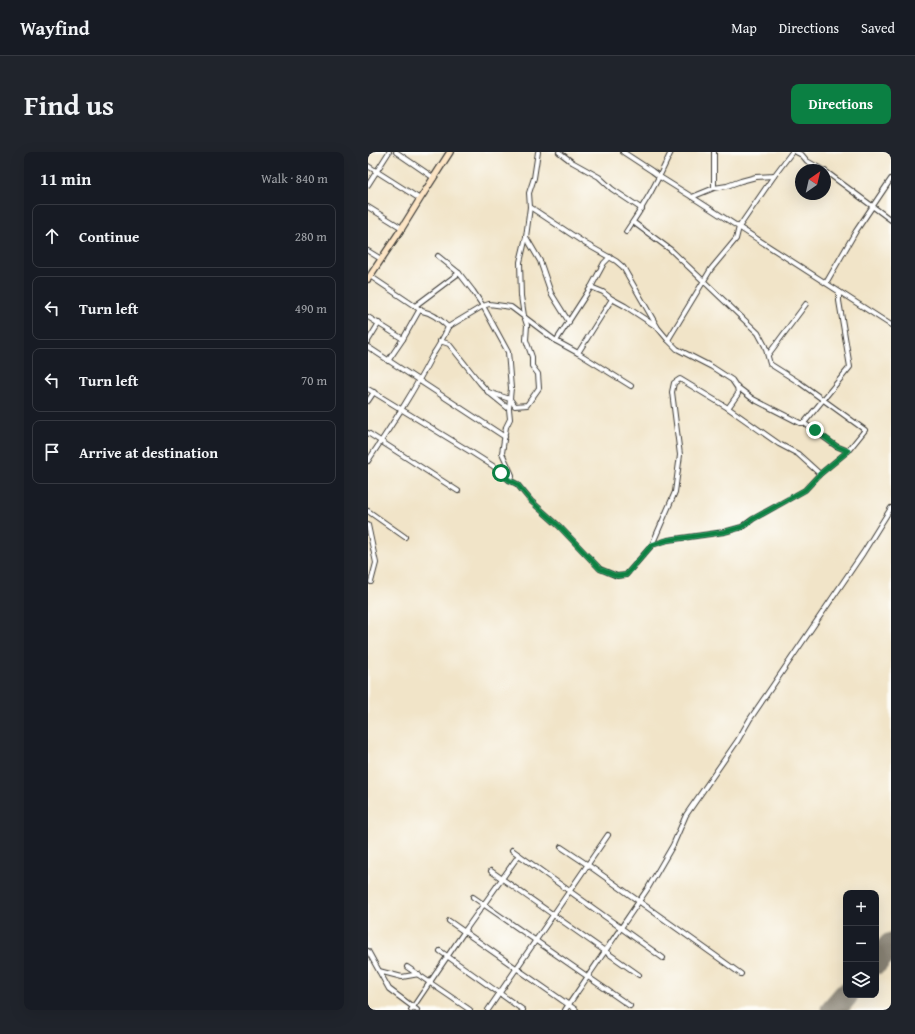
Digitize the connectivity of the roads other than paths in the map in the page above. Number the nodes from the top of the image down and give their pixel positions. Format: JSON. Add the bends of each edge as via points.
{"nodes":[{"id":1,"x":389,"y":152,"type":"edge"},
{"id":2,"x":396,"y":152,"type":"edge"},
{"id":3,"x":450,"y":152,"type":"edge"},
{"id":4,"x":538,"y":152,"type":"edge"},
{"id":5,"x":559,"y":152,"type":"edge"},
{"id":6,"x":623,"y":152,"type":"edge"},
{"id":7,"x":671,"y":152,"type":"edge"},
{"id":8,"x":714,"y":152,"type":"edge"},
{"id":9,"x":792,"y":152,"type":"edge"},
{"id":10,"x":796,"y":152,"type":"edge"},
{"id":11,"x":812,"y":164,"type":"edge"},
{"id":12,"x":368,"y":166,"type":"edge"},
{"id":13,"x":376,"y":171,"type":"junction"},
{"id":14,"x":774,"y":176,"type":"junction"},
{"id":15,"x":831,"y":176,"type":"edge"},
{"id":16,"x":660,"y":177,"type":"junction"},
{"id":17,"x":434,"y":178,"type":"junction"},
{"id":18,"x":891,"y":179,"type":"edge"},
{"id":19,"x":368,"y":185,"type":"edge"},
{"id":20,"x":714,"y":188,"type":"junction"},
{"id":21,"x":692,"y":197,"type":"junction"},
{"id":22,"x":420,"y":199,"type":"junction"},
{"id":23,"x":872,"y":206,"type":"junction"},
{"id":24,"x":530,"y":207,"type":"junction"},
{"id":25,"x":369,"y":209,"type":"edge"},
{"id":26,"x":642,"y":209,"type":"junction"},
{"id":27,"x":891,"y":220,"type":"edge"},
{"id":28,"x":633,"y":222,"type":"junction"},
{"id":29,"x":739,"y":227,"type":"junction"},
{"id":30,"x":402,"y":228,"type":"junction"},
{"id":31,"x":626,"y":232,"type":"dead end"},
{"id":32,"x":526,"y":237,"type":"junction"},
{"id":33,"x":368,"y":251,"type":"edge"},
{"id":34,"x":438,"y":256,"type":"dead end"},
{"id":35,"x":610,"y":257,"type":"junction"},
{"id":36,"x":381,"y":259,"type":"junction"},
{"id":37,"x":459,"y":273,"type":"junction"},
{"id":38,"x":369,"y":278,"type":"edge"},
{"id":39,"x":703,"y":281,"type":"junction"},
{"id":40,"x":826,"y":283,"type":"junction"},
{"id":41,"x":591,"y":287,"type":"junction"},
{"id":42,"x":839,"y":292,"type":"junction"},
{"id":43,"x":612,"y":299,"type":"junction"},
{"id":44,"x":806,"y":304,"type":"dead end"},
{"id":45,"x":415,"y":306,"type":"junction"},
{"id":46,"x":483,"y":306,"type":"junction"},
{"id":47,"x":420,"y":309,"type":"junction"},
{"id":48,"x":524,"y":316,"type":"junction"},
{"id":49,"x":368,"y":317,"type":"edge"},
{"id":50,"x":569,"y":322,"type":"junction"},
{"id":51,"x":379,"y":323,"type":"junction"},
{"id":52,"x":891,"y":325,"type":"edge"},
{"id":53,"x":448,"y":327,"type":"junction"},
{"id":54,"x":658,"y":328,"type":"junction"},
{"id":55,"x":403,"y":339,"type":"junction"},
{"id":56,"x":668,"y":340,"type":"junction"},
{"id":57,"x":368,"y":341,"type":"edge"},
{"id":58,"x":440,"y":341,"type":"junction"},
{"id":59,"x":556,"y":341,"type":"junction"},
{"id":60,"x":368,"y":347,"type":"edge"},
{"id":61,"x":578,"y":353,"type":"junction"},
{"id":62,"x":768,"y":355,"type":"junction"},
{"id":63,"x":388,"y":361,"type":"junction"},
{"id":64,"x":419,"y":381,"type":"junction"},
{"id":65,"x":631,"y":386,"type":"dead end"},
{"id":66,"x":736,"y":386,"type":"junction"},
{"id":67,"x":368,"y":389,"type":"edge"},
{"id":68,"x":374,"y":392,"type":"junction"},
{"id":69,"x":488,"y":392,"type":"junction"},
{"id":70,"x":510,"y":399,"type":"junction"},
{"id":71,"x":823,"y":400,"type":"junction"},
{"id":72,"x":368,"y":401,"type":"edge"},
{"id":73,"x":728,"y":408,"type":"junction"},
{"id":74,"x":509,"y":409,"type":"junction"},
{"id":75,"x":401,"y":410,"type":"junction"},
{"id":76,"x":804,"y":423,"type":"junction"},
{"id":77,"x":368,"y":432,"type":"edge"},
{"id":78,"x":505,"y":437,"type":"junction"},
{"id":79,"x":381,"y":441,"type":"junction"},
{"id":80,"x":848,"y":451,"type":"junction"},
{"id":81,"x":369,"y":458,"type":"edge"},
{"id":82,"x":820,"y":474,"type":"junction"},
{"id":83,"x":509,"y":480,"type":"junction"},
{"id":84,"x":458,"y":491,"type":"dead end"},
{"id":85,"x":891,"y":508,"type":"edge"},
{"id":86,"x":368,"y":511,"type":"edge"},
{"id":87,"x":368,"y":525,"type":"edge"},
{"id":88,"x":405,"y":537,"type":"dead end"},
{"id":89,"x":652,"y":545,"type":"junction"},
{"id":90,"x":371,"y":582,"type":"dead end"},
{"id":91,"x":608,"y":835,"type":"dead end"},
{"id":92,"x":561,"y":847,"type":"dead end"},
{"id":93,"x":512,"y":850,"type":"dead end"},
{"id":94,"x":519,"y":855,"type":"junction"},
{"id":95,"x":588,"y":865,"type":"junction"},
{"id":96,"x":491,"y":871,"type":"dead end"},
{"id":97,"x":502,"y":879,"type":"junction"},
{"id":98,"x":570,"y":891,"type":"junction"},
{"id":99,"x":473,"y":897,"type":"dead end"},
{"id":100,"x":639,"y":901,"type":"junction"},
{"id":101,"x":484,"y":904,"type":"junction"},
{"id":102,"x":553,"y":915,"type":"junction"},
{"id":103,"x":449,"y":921,"type":"dead end"},
{"id":104,"x":621,"y":928,"type":"junction"},
{"id":105,"x":464,"y":932,"type":"junction"},
{"id":106,"x":536,"y":940,"type":"junction"},
{"id":107,"x":440,"y":950,"type":"dead end"},
{"id":108,"x":368,"y":951,"type":"edge"},
{"id":109,"x":605,"y":951,"type":"junction"},
{"id":110,"x":448,"y":956,"type":"junction"},
{"id":111,"x":663,"y":958,"type":"dead end"},
{"id":112,"x":408,"y":967,"type":"dead end"},
{"id":113,"x":517,"y":968,"type":"junction"},
{"id":114,"x":379,"y":971,"type":"junction"},
{"id":115,"x":419,"y":974,"type":"junction"},
{"id":116,"x":741,"y":974,"type":"dead end"},
{"id":117,"x":639,"y":975,"type":"dead end"},
{"id":118,"x":588,"y":977,"type":"junction"},
{"id":119,"x":430,"y":982,"type":"junction"},
{"id":120,"x":500,"y":993,"type":"junction"},
{"id":121,"x":569,"y":1005,"type":"junction"},
{"id":122,"x":630,"y":1006,"type":"dead end"},
{"id":123,"x":412,"y":1008,"type":"edge"},
{"id":124,"x":417,"y":1010,"type":"edge"},
{"id":125,"x":470,"y":1010,"type":"edge"},
{"id":126,"x":488,"y":1010,"type":"edge"},
{"id":127,"x":523,"y":1010,"type":"edge"},
{"id":128,"x":565,"y":1010,"type":"edge"},
{"id":129,"x":576,"y":1010,"type":"edge"}],
"edges":[{"from":1,"to":13,"type":"street"},
{"from":2,"to":17,"type":"street"},
{"from":3,"to":17,"type":"main road"},
{"from":4,"to":24,"type":"street","via":[[529,193]]},
{"from":5,"to":26,"type":"street","via":[[599,177]]},
{"from":6,"to":16,"type":"street"},
{"from":7,"to":16,"type":"street"},
{"from":8,"to":20,"type":"street"},
{"from":9,"to":14,"type":"street"},
{"from":10,"to":11,"type":"street"},
{"from":12,"to":13,"type":"street"},
{"from":13,"to":19,"type":"street"},
{"from":13,"to":22,"type":"street"},
{"from":14,"to":20,"type":"street","via":[[756,177]]},
{"from":14,"to":29,"type":"street"},
{"from":15,"to":23,"type":"street"},
{"from":16,"to":21,"type":"street"},
{"from":16,"to":26,"type":"street"},
{"from":17,"to":22,"type":"main road"},
{"from":18,"to":23,"type":"street"},
{"from":20,"to":21,"type":"street"},
{"from":21,"to":29,"type":"street"},
{"from":22,"to":30,"type":"main road"},
{"from":23,"to":27,"type":"street"},
{"from":23,"to":40,"type":"street"},
{"from":24,"to":32,"type":"street"},
{"from":24,"to":35,"type":"street"},
{"from":25,"to":30,"type":"street"},
{"from":26,"to":28,"type":"street"},
{"from":28,"to":31,"type":"street"},
{"from":28,"to":39,"type":"street","via":[[671,250]]},
{"from":29,"to":39,"type":"street","via":[[736,239]]},
{"from":29,"to":40,"type":"street"},
{"from":30,"to":36,"type":"main road"},
{"from":32,"to":48,"type":"street","via":[[520,262]]},
{"from":32,"to":50,"type":"street","via":[[540,261],[551,293]]},
{"from":33,"to":36,"type":"street"},
{"from":34,"to":37,"type":"street"},
{"from":35,"to":41,"type":"street"},
{"from":35,"to":54,"type":"street","via":[[623,267]]},
{"from":36,"to":38,"type":"main road"},
{"from":37,"to":45,"type":"street"},
{"from":37,"to":46,"type":"street"},
{"from":38,"to":45,"type":"street"},
{"from":39,"to":56,"type":"street"},
{"from":39,"to":62,"type":"street","via":[[758,332]]},
{"from":40,"to":42,"type":"street"},
{"from":41,"to":43,"type":"street"},
{"from":41,"to":50,"type":"street"},
{"from":42,"to":52,"type":"street"},
{"from":42,"to":71,"type":"street","via":[[850,367]]},
{"from":43,"to":54,"type":"street"},
{"from":43,"to":61,"type":"street"},
{"from":44,"to":62,"type":"street"},
{"from":45,"to":47,"type":"street"},
{"from":46,"to":48,"type":"street","via":[[489,304],[511,307]]},
{"from":46,"to":53,"type":"street"},
{"from":46,"to":70,"type":"street","via":[[508,352]]},
{"from":47,"to":53,"type":"street","via":[[429,312]]},
{"from":47,"to":55,"type":"street"},
{"from":48,"to":59,"type":"street"},
{"from":48,"to":70,"type":"street","via":[[527,325],[526,340],[532,357],[532,366],[538,374],[539,388],[527,405],[515,406]]},
{"from":49,"to":51,"type":"street"},
{"from":50,"to":59,"type":"street"},
{"from":51,"to":55,"type":"street"},
{"from":51,"to":57,"type":"street"},
{"from":53,"to":58,"type":"street"},
{"from":54,"to":56,"type":"street"},
{"from":55,"to":63,"type":"street"},
{"from":56,"to":66,"type":"street","via":[[677,349],[732,380]]},
{"from":58,"to":64,"type":"street"},
{"from":58,"to":69,"type":"street","via":[[449,344]]},
{"from":59,"to":61,"type":"street"},
{"from":60,"to":63,"type":"street"},
{"from":61,"to":65,"type":"street"},
{"from":62,"to":71,"type":"street","via":[[770,364]]},
{"from":63,"to":64,"type":"street"},
{"from":64,"to":75,"type":"street"},
{"from":64,"to":78,"type":"street"},
{"from":66,"to":73,"type":"street","via":[[738,394]]},
{"from":66,"to":76,"type":"street","via":[[753,399]]},
{"from":67,"to":68,"type":"street"},
{"from":68,"to":72,"type":"street"},
{"from":68,"to":75,"type":"street"},
{"from":69,"to":70,"type":"street"},
{"from":69,"to":74,"type":"street"},
{"from":70,"to":74,"type":"street"},
{"from":71,"to":76,"type":"street"},
{"from":71,"to":80,"type":"street","via":[[865,430]]},
{"from":73,"to":82,"type":"street","via":[[779,444],[798,454]]},
{"from":73,"to":89,"type":"street","via":[[680,379],[674,383],[672,392],[680,455],[675,492]]},
{"from":74,"to":78,"type":"street","via":[[510,419]]},
{"from":75,"to":79,"type":"street"},
{"from":75,"to":83,"type":"street","via":[[493,466]]},
{"from":76,"to":80,"type":"street","via":[[836,446]]},
{"from":77,"to":79,"type":"street"},
{"from":78,"to":83,"type":"street","via":[[502,453],[512,475]]},
{"from":79,"to":81,"type":"street"},
{"from":79,"to":84,"type":"street"},
{"from":80,"to":82,"type":"street"},
{"from":82,"to":89,"type":"street","via":[[805,490],[742,527]]},
{"from":83,"to":89,"type":"street","via":[[517,484],[600,569],[617,576],[626,575]]},
{"from":85,"to":100,"type":"street","via":[[686,815],[673,845]]},
{"from":86,"to":88,"type":"street"},
{"from":87,"to":90,"type":"street","via":[[376,563]]},
{"from":91,"to":95,"type":"street"},
{"from":92,"to":95,"type":"street"},
{"from":93,"to":94,"type":"street"},
{"from":94,"to":97,"type":"street"},
{"from":94,"to":98,"type":"street"},
{"from":95,"to":98,"type":"street"},
{"from":95,"to":100,"type":"street"},
{"from":96,"to":97,"type":"street"},
{"from":97,"to":101,"type":"street"},
{"from":97,"to":102,"type":"street"},
{"from":98,"to":102,"type":"street"},
{"from":98,"to":104,"type":"street"},
{"from":99,"to":101,"type":"street"},
{"from":100,"to":104,"type":"street"},
{"from":100,"to":116,"type":"street"},
{"from":101,"to":105,"type":"street"},
{"from":101,"to":106,"type":"street"},
{"from":102,"to":106,"type":"street"},
{"from":102,"to":109,"type":"street"},
{"from":103,"to":105,"type":"street"},
{"from":104,"to":109,"type":"street"},
{"from":104,"to":111,"type":"street"},
{"from":105,"to":110,"type":"street"},
{"from":105,"to":113,"type":"street"},
{"from":106,"to":113,"type":"street"},
{"from":106,"to":118,"type":"street"},
{"from":107,"to":110,"type":"street"},
{"from":108,"to":114,"type":"street"},
{"from":109,"to":117,"type":"street"},
{"from":109,"to":118,"type":"street"},
{"from":110,"to":119,"type":"street"},
{"from":110,"to":120,"type":"street"},
{"from":112,"to":115,"type":"street"},
{"from":113,"to":120,"type":"street"},
{"from":113,"to":121,"type":"street"},
{"from":114,"to":115,"type":"street","via":[[402,977]]},
{"from":114,"to":123,"type":"street","via":[[389,990]]},
{"from":115,"to":119,"type":"street"},
{"from":118,"to":121,"type":"street"},
{"from":118,"to":122,"type":"street"},
{"from":119,"to":123,"type":"street"},
{"from":119,"to":125,"type":"street"},
{"from":120,"to":126,"type":"street"},
{"from":120,"to":127,"type":"street"},
{"from":121,"to":128,"type":"street"},
{"from":121,"to":129,"type":"street"},
{"from":123,"to":124,"type":"street"}]}
